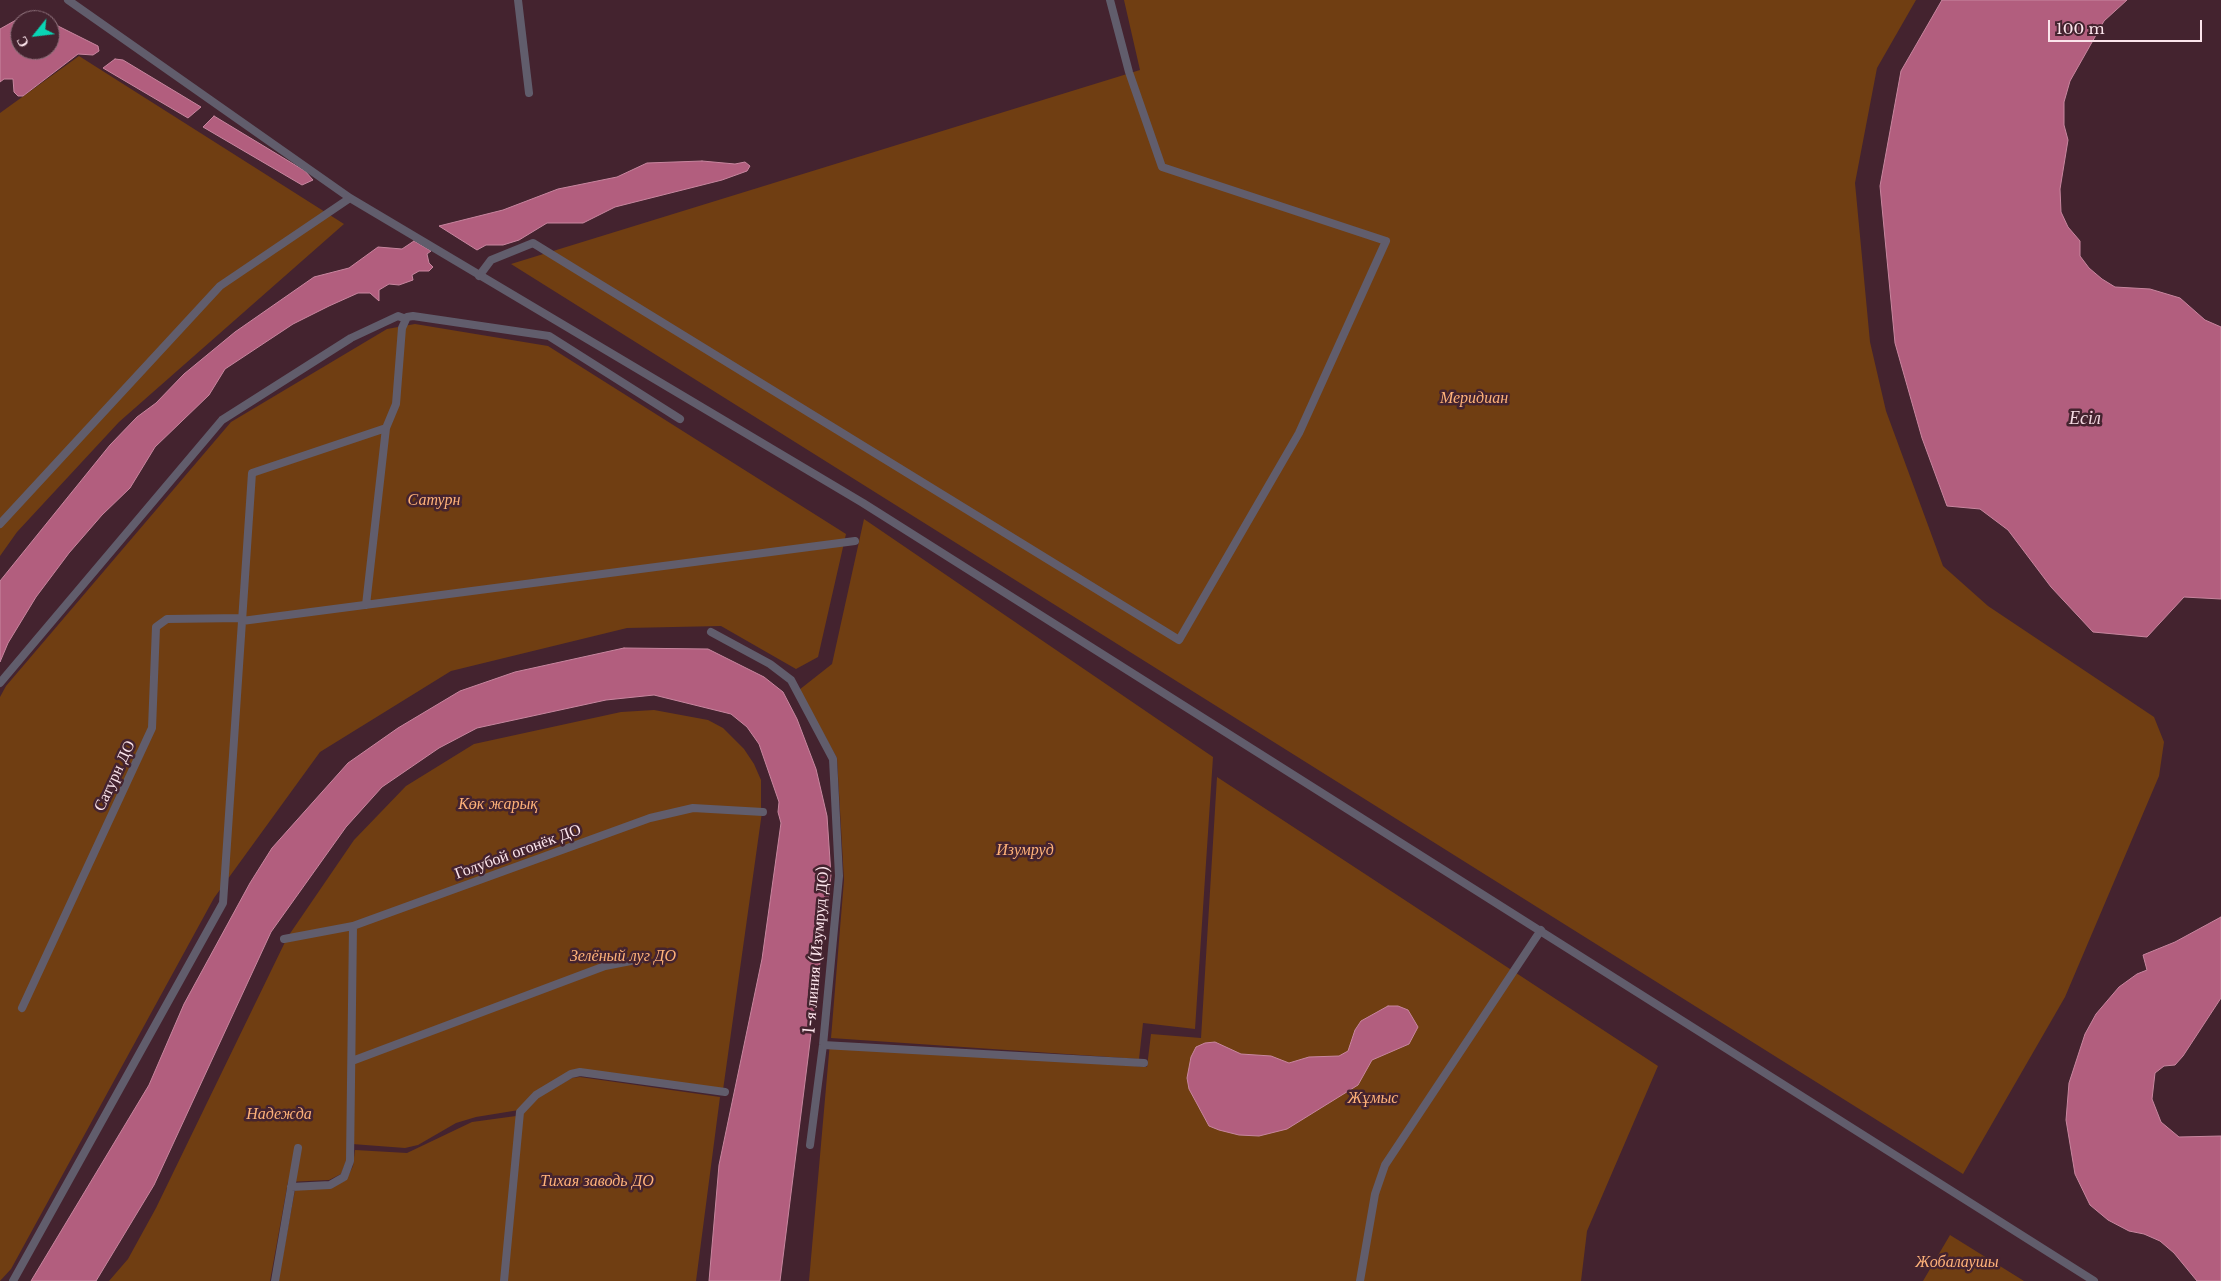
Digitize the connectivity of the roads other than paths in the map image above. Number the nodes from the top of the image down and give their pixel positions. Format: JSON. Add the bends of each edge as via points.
{"nodes":[{"id":1,"x":68,"y":0,"type":"edge"},
{"id":2,"x":518,"y":0,"type":"edge"},
{"id":3,"x":1110,"y":0,"type":"edge"},
{"id":4,"x":529,"y":93,"type":"dead end"},
{"id":5,"x":350,"y":198,"type":"junction"},
{"id":6,"x":479,"y":276,"type":"junction"},
{"id":7,"x":406,"y":319,"type":"junction"},
{"id":8,"x":680,"y":419,"type":"dead end"},
{"id":9,"x":386,"y":428,"type":"junction"},
{"id":10,"x":0,"y":524,"type":"edge"},
{"id":11,"x":855,"y":541,"type":"dead end"},
{"id":12,"x":366,"y":605,"type":"junction"},
{"id":13,"x":242,"y":620,"type":"junction"},
{"id":14,"x":711,"y":632,"type":"dead end"},
{"id":15,"x":0,"y":683,"type":"edge"},
{"id":16,"x":763,"y":812,"type":"dead end"},
{"id":17,"x":353,"y":926,"type":"junction"},
{"id":18,"x":1540,"y":930,"type":"junction"},
{"id":19,"x":284,"y":939,"type":"dead end"},
{"id":20,"x":641,"y":960,"type":"dead end"},
{"id":21,"x":22,"y":1008,"type":"dead end"},
{"id":22,"x":823,"y":1045,"type":"junction"},
{"id":23,"x":352,"y":1061,"type":"junction"},
{"id":24,"x":1144,"y":1063,"type":"dead end"},
{"id":25,"x":725,"y":1092,"type":"dead end"},
{"id":26,"x":810,"y":1145,"type":"dead end"},
{"id":27,"x":298,"y":1148,"type":"dead end"},
{"id":28,"x":292,"y":1187,"type":"junction"},
{"id":29,"x":13,"y":1281,"type":"edge"},
{"id":30,"x":274,"y":1281,"type":"edge"},
{"id":31,"x":504,"y":1281,"type":"edge"},
{"id":32,"x":1360,"y":1281,"type":"edge"},
{"id":33,"x":2094,"y":1281,"type":"edge"}],
"edges":[{"from":1,"to":5,"type":"street"},
{"from":2,"to":4,"type":"street"},
{"from":3,"to":6,"type":"street","via":[[1129,72],[1162,167],[1386,241],[1299,433],[1179,640],[532,243],[491,260]]},
{"from":5,"to":6,"type":"street"},
{"from":5,"to":10,"type":"street","via":[[220,286]]},
{"from":6,"to":18,"type":"street","via":[[863,503]]},
{"from":7,"to":8,"type":"street","via":[[413,316],[549,336]]},
{"from":7,"to":9,"type":"street","via":[[402,328],[396,404]]},
{"from":7,"to":15,"type":"street","via":[[398,316],[351,338],[222,420]]},
{"from":9,"to":12,"type":"street"},
{"from":9,"to":13,"type":"street","via":[[252,473]]},
{"from":11,"to":12,"type":"street"},
{"from":12,"to":13,"type":"street"},
{"from":13,"to":21,"type":"street","name":"Сатурн ДО","via":[[167,619],[156,627],[152,728]]},
{"from":13,"to":29,"type":"street","via":[[223,904]]},
{"from":14,"to":22,"type":"street","name":"1-я линия (Изумруд ДО)","via":[[770,664],[791,680],[833,759],[839,876]]},
{"from":16,"to":17,"type":"street","name":"Голубой огонёк ДО","via":[[693,808],[650,818]]},
{"from":17,"to":19,"type":"street","name":"Голубой огонёк ДО"},
{"from":17,"to":23,"type":"street"},
{"from":18,"to":32,"type":"street","via":[[1385,1164],[1375,1194]]},
{"from":18,"to":33,"type":"street"},
{"from":20,"to":23,"type":"street","via":[[605,966]]},
{"from":22,"to":24,"type":"street"},
{"from":22,"to":26,"type":"street","name":"1-я линия (Изумруд ДО)"},
{"from":23,"to":28,"type":"street","via":[[350,1161],[344,1177],[330,1185]]},
{"from":25,"to":31,"type":"street","via":[[580,1072],[536,1094],[520,1112]]},
{"from":27,"to":28,"type":"street"},
{"from":28,"to":30,"type":"street"}]}
